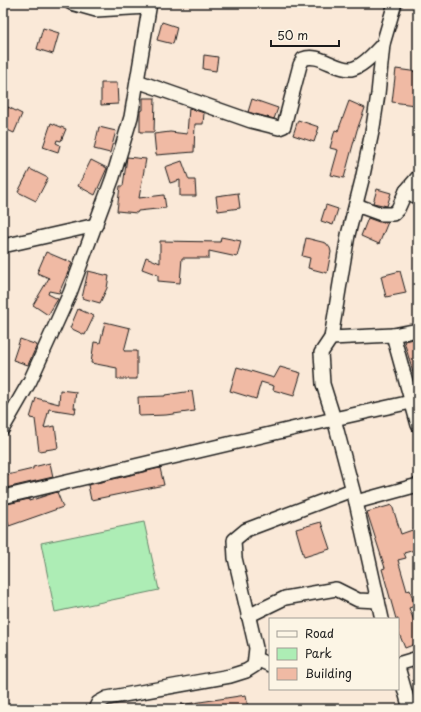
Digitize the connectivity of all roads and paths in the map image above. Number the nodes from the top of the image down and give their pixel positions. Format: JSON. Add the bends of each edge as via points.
{"nodes":[{"id":1,"x":72,"y":3,"type":"edge"},
{"id":2,"x":395,"y":3,"type":"edge"},
{"id":3,"x":149,"y":5,"type":"edge"},
{"id":4,"x":383,"y":44,"type":"junction"},
{"id":5,"x":137,"y":81,"type":"junction"},
{"id":6,"x":418,"y":177,"type":"edge"},
{"id":7,"x":406,"y":191,"type":"junction"},
{"id":8,"x":418,"y":198,"type":"edge"},
{"id":9,"x":356,"y":205,"type":"junction"},
{"id":10,"x":96,"y":225,"type":"junction"},
{"id":11,"x":3,"y":246,"type":"edge"},
{"id":12,"x":418,"y":330,"type":"edge"},
{"id":13,"x":393,"y":335,"type":"junction"},
{"id":14,"x":330,"y":338,"type":"junction"},
{"id":15,"x":411,"y":402,"type":"junction"},
{"id":16,"x":334,"y":419,"type":"junction"},
{"id":17,"x":418,"y":425,"type":"edge"},
{"id":18,"x":3,"y":428,"type":"edge"},
{"id":19,"x":418,"y":485,"type":"edge"},
{"id":20,"x":354,"y":496,"type":"junction"},
{"id":21,"x":3,"y":498,"type":"edge"},
{"id":22,"x":378,"y":601,"type":"junction"},
{"id":23,"x":248,"y":616,"type":"junction"},
{"id":24,"x":382,"y":618,"type":"edge"},
{"id":25,"x":418,"y":658,"type":"edge"},
{"id":26,"x":256,"y":659,"type":"junction"},
{"id":27,"x":269,"y":665,"type":"edge"},
{"id":28,"x":399,"y":665,"type":"edge"},
{"id":29,"x":399,"y":669,"type":"edge"},
{"id":30,"x":95,"y":709,"type":"edge"},
{"id":31,"x":410,"y":709,"type":"edge"}],
"edges":[{"from":1,"to":3,"type":"street","via":[[96,10]]},
{"from":2,"to":4,"type":"street"},
{"from":3,"to":5,"type":"street"},
{"from":4,"to":5,"type":"street","via":[[365,61],[351,69],[313,58],[303,59],[284,126],[279,128],[251,121]]},
{"from":4,"to":9,"type":"street","via":[[378,94]]},
{"from":5,"to":10,"type":"street","via":[[122,150]]},
{"from":6,"to":7,"type":"street"},
{"from":7,"to":8,"type":"street"},
{"from":7,"to":9,"type":"street","via":[[393,214],[381,214]]},
{"from":9,"to":14,"type":"street","via":[[348,235]]},
{"from":10,"to":11,"type":"street"},
{"from":10,"to":18,"type":"street","via":[[48,342],[30,381]]},
{"from":12,"to":13,"type":"street"},
{"from":13,"to":14,"type":"street"},
{"from":13,"to":15,"type":"street"},
{"from":14,"to":16,"type":"street","via":[[321,353],[323,384]]},
{"from":15,"to":16,"type":"street"},
{"from":15,"to":17,"type":"street"},
{"from":16,"to":20,"type":"street"},
{"from":16,"to":21,"type":"street"},
{"from":19,"to":20,"type":"street"},
{"from":20,"to":22,"type":"street"},
{"from":20,"to":23,"type":"street","via":[[246,530],[234,540],[234,558]]},
{"from":22,"to":23,"type":"street","via":[[358,600],[336,589],[285,598]]},
{"from":22,"to":24,"type":"street"},
{"from":23,"to":26,"type":"street","via":[[256,648]]},
{"from":25,"to":28,"type":"street"},
{"from":26,"to":27,"type":"street"},
{"from":26,"to":30,"type":"street","via":[[254,666],[246,672],[107,698],[98,703]]},
{"from":29,"to":31,"type":"street"}]}
